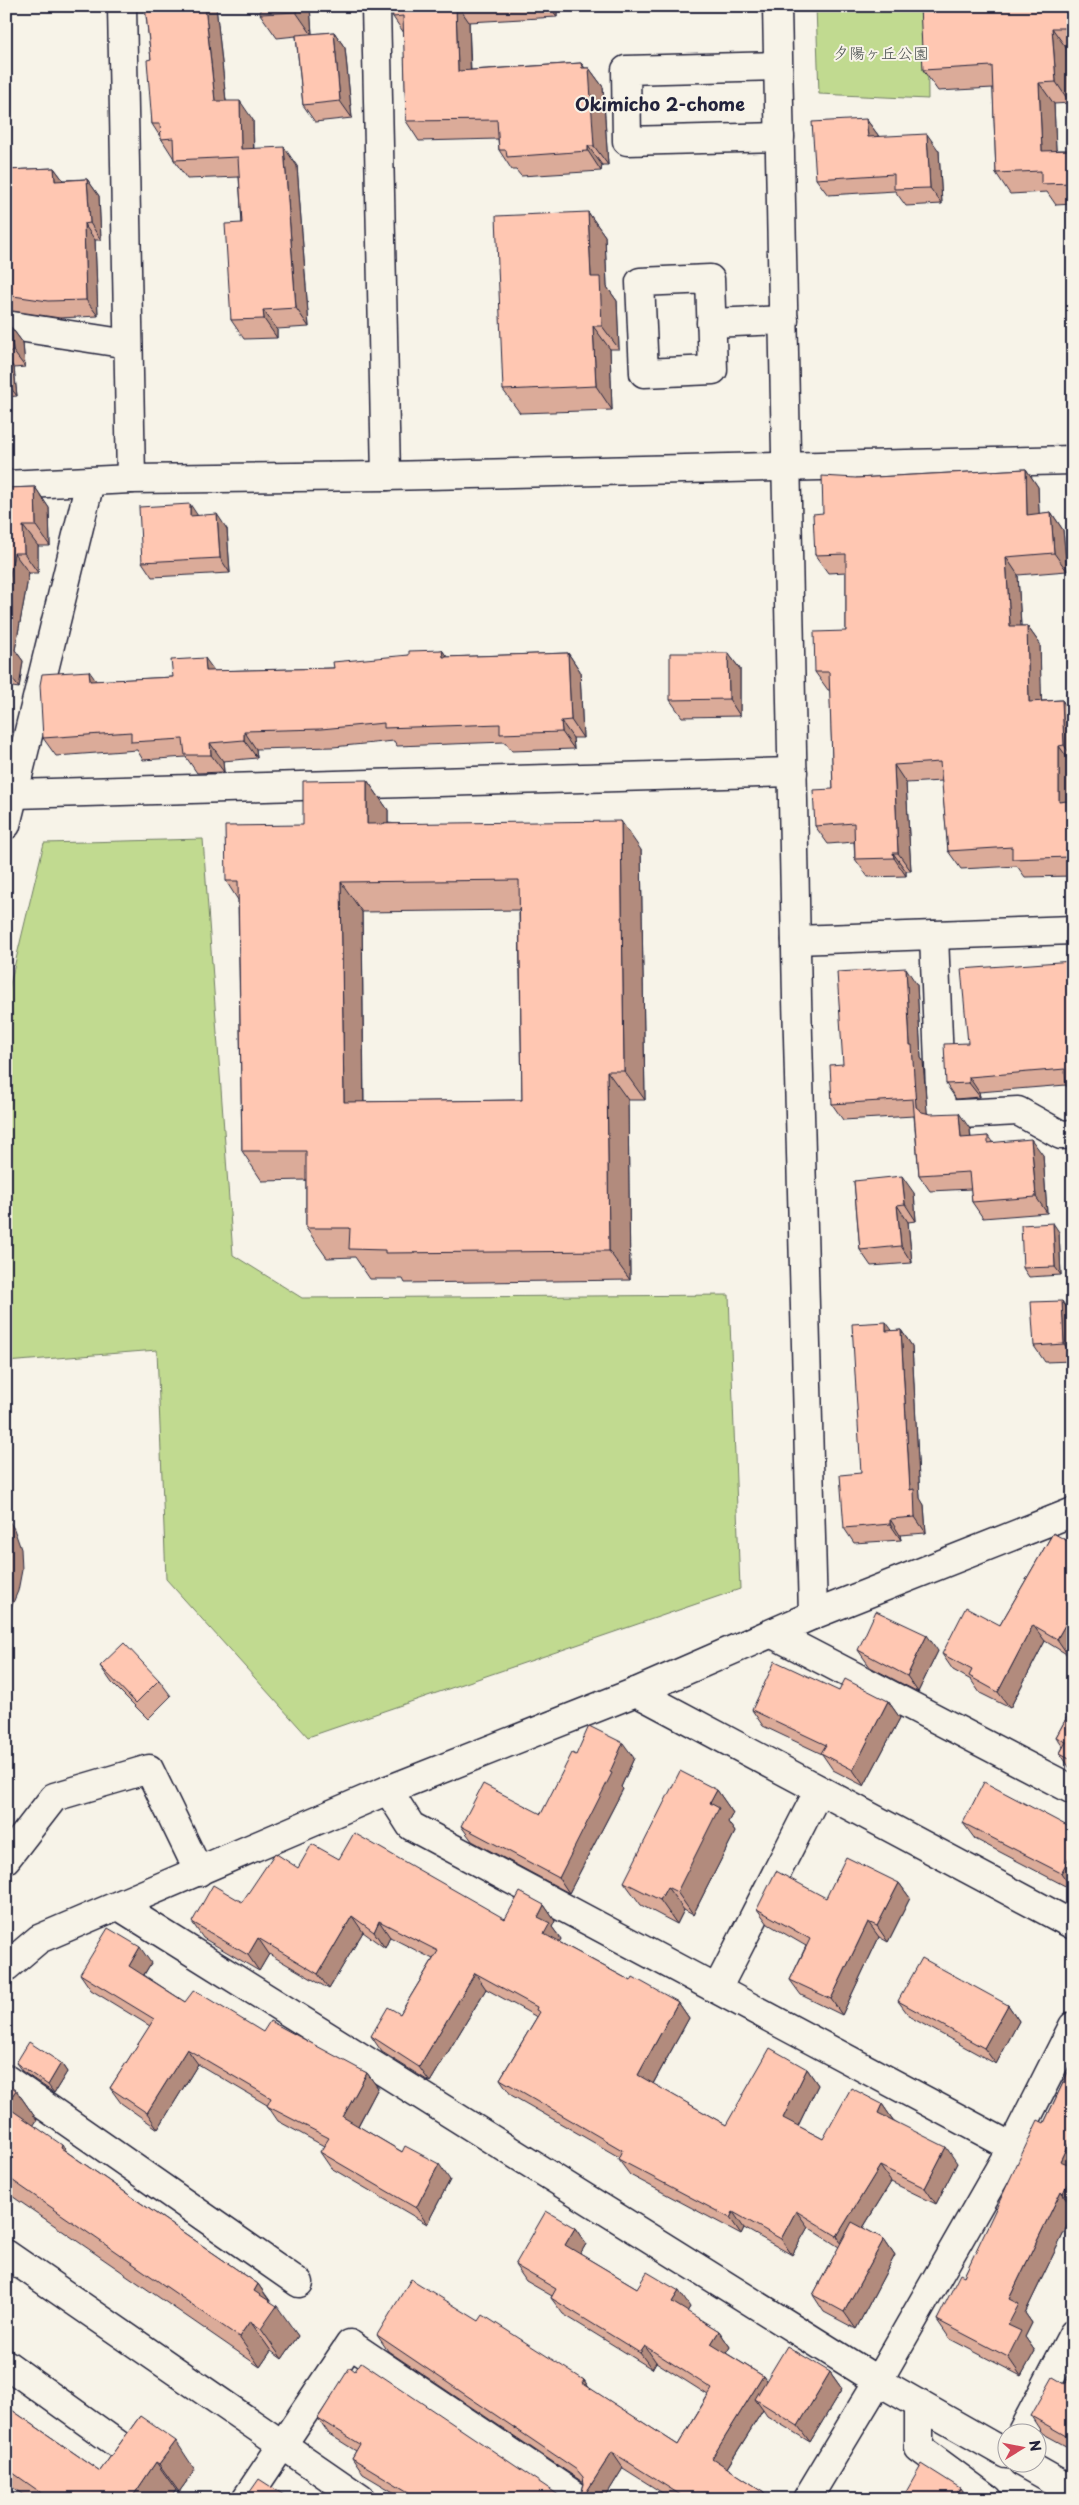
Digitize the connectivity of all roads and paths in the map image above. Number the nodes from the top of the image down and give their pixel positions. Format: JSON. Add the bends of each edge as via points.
{"nodes":[{"id":1,"x":122,"y":6,"type":"edge"},
{"id":2,"x":376,"y":6,"type":"edge"},
{"id":3,"x":777,"y":6,"type":"edge"},
{"id":4,"x":778,"y":66,"type":"junction"},
{"id":5,"x":780,"y":137,"type":"junction"},
{"id":6,"x":784,"y":320,"type":"junction"},
{"id":7,"x":711,"y":323,"type":"dead end"},
{"id":8,"x":6,"y":325,"type":"edge"},
{"id":9,"x":128,"y":344,"type":"junction"},
{"id":10,"x":1073,"y":460,"type":"edge"},
{"id":11,"x":787,"y":467,"type":"junction"},
{"id":12,"x":386,"y":476,"type":"junction"},
{"id":13,"x":131,"y":479,"type":"junction"},
{"id":14,"x":90,"y":482,"type":"junction"},
{"id":15,"x":6,"y":485,"type":"edge"},
{"id":16,"x":793,"y":772,"type":"junction"},
{"id":17,"x":10,"y":793,"type":"edge"},
{"id":18,"x":6,"y":825,"type":"edge"},
{"id":19,"x":1073,"y":930,"type":"edge"},
{"id":20,"x":934,"y":935,"type":"junction"},
{"id":21,"x":796,"y":940,"type":"junction"},
{"id":22,"x":1073,"y":1134,"type":"edge"},
{"id":23,"x":1073,"y":1512,"type":"edge"},
{"id":24,"x":813,"y":1615,"type":"junction"},
{"id":25,"x":773,"y":1634,"type":"junction"},
{"id":26,"x":636,"y":1692,"type":"junction"},
{"id":27,"x":388,"y":1790,"type":"junction"},
{"id":28,"x":819,"y":1790,"type":"junction"},
{"id":29,"x":1073,"y":1790,"type":"edge"},
{"id":30,"x":6,"y":1859,"type":"edge"},
{"id":31,"x":199,"y":1872,"type":"junction"},
{"id":32,"x":119,"y":1906,"type":"junction"},
{"id":33,"x":1073,"y":1926,"type":"edge"},
{"id":34,"x":6,"y":1967,"type":"edge"},
{"id":35,"x":716,"y":1989,"type":"junction"},
{"id":36,"x":1073,"y":2026,"type":"edge"},
{"id":37,"x":6,"y":2079,"type":"edge"},
{"id":38,"x":1012,"y":2147,"type":"junction"},
{"id":39,"x":6,"y":2254,"type":"edge"},
{"id":40,"x":299,"y":2283,"type":"dead end"},
{"id":41,"x":1073,"y":2334,"type":"edge"},
{"id":42,"x":6,"y":2364,"type":"edge"},
{"id":43,"x":878,"y":2381,"type":"junction"},
{"id":44,"x":919,"y":2404,"type":"junction"},
{"id":45,"x":1027,"y":2422,"type":"edge"},
{"id":46,"x":283,"y":2444,"type":"junction"},
{"id":47,"x":123,"y":2448,"type":"edge"},
{"id":48,"x":996,"y":2448,"type":"edge"},
{"id":49,"x":1040,"y":2472,"type":"edge"},
{"id":50,"x":1073,"y":2491,"type":"edge"},
{"id":51,"x":246,"y":2499,"type":"edge"},
{"id":52,"x":361,"y":2499,"type":"edge"},
{"id":53,"x":580,"y":2499,"type":"edge"},
{"id":54,"x":807,"y":2499,"type":"edge"},
{"id":55,"x":988,"y":2499,"type":"edge"}],
"edges":[{"from":1,"to":9,"type":"street"},
{"from":2,"to":12,"type":"street"},
{"from":3,"to":4,"type":"street"},
{"from":4,"to":5,"type":"street"},
{"from":4,"to":5,"type":"street","via":[[626,70],[627,141]]},
{"from":5,"to":6,"type":"street"},
{"from":6,"to":7,"type":"street"},
{"from":6,"to":11,"type":"street"},
{"from":8,"to":9,"type":"street"},
{"from":9,"to":13,"type":"street"},
{"from":10,"to":11,"type":"street"},
{"from":11,"to":12,"type":"street"},
{"from":11,"to":16,"type":"street"},
{"from":12,"to":13,"type":"street"},
{"from":13,"to":14,"type":"street"},
{"from":14,"to":15,"type":"street"},
{"from":14,"to":17,"type":"street"},
{"from":16,"to":17,"type":"street"},
{"from":16,"to":21,"type":"street"},
{"from":17,"to":18,"type":"street"},
{"from":19,"to":20,"type":"street"},
{"from":20,"to":21,"type":"street"},
{"from":20,"to":22,"type":"street","via":[[941,1115],[1018,1110],[1060,1135]]},
{"from":21,"to":24,"type":"street"},
{"from":23,"to":24,"type":"street"},
{"from":24,"to":25,"type":"street"},
{"from":25,"to":26,"type":"street"},
{"from":25,"to":29,"type":"street"},
{"from":26,"to":27,"type":"street"},
{"from":26,"to":28,"type":"street"},
{"from":27,"to":31,"type":"street"},
{"from":27,"to":35,"type":"street","via":[[411,1826]]},
{"from":28,"to":33,"type":"street"},
{"from":28,"to":35,"type":"street"},
{"from":30,"to":31,"type":"street","via":[[54,1797],[149,1770]]},
{"from":31,"to":32,"type":"street"},
{"from":32,"to":34,"type":"street","via":[[38,1939]]},
{"from":32,"to":43,"type":"street"},
{"from":35,"to":38,"type":"street"},
{"from":36,"to":38,"type":"street"},
{"from":37,"to":40,"type":"street"},
{"from":38,"to":43,"type":"street"},
{"from":39,"to":46,"type":"street"},
{"from":41,"to":45,"type":"street"},
{"from":42,"to":47,"type":"street"},
{"from":43,"to":44,"type":"street"},
{"from":43,"to":54,"type":"street"},
{"from":44,"to":48,"type":"street"},
{"from":44,"to":55,"type":"street","via":[[919,2448]]},
{"from":46,"to":51,"type":"street"},
{"from":46,"to":52,"type":"street"},
{"from":46,"to":53,"type":"street","via":[[350,2344]]},
{"from":49,"to":50,"type":"street"}]}
